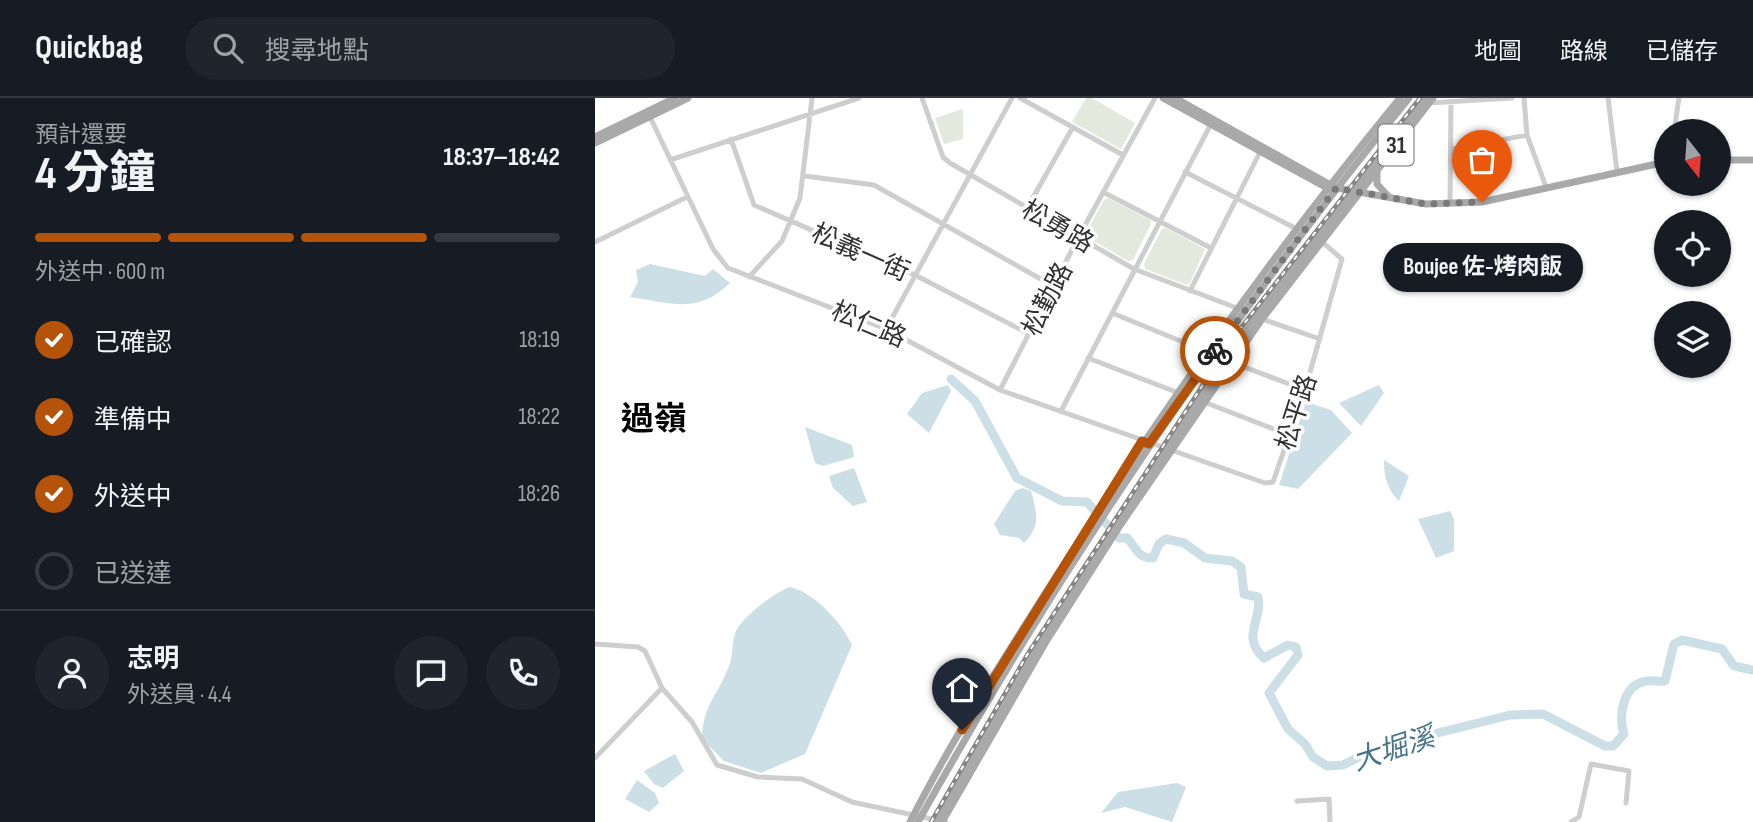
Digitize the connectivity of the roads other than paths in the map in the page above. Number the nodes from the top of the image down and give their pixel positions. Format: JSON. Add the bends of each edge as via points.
{"nodes":[{"id":1,"x":675,"y":98,"type":"edge"},
{"id":2,"x":688,"y":98,"type":"edge"},
{"id":3,"x":812,"y":98,"type":"edge"},
{"id":4,"x":859,"y":98,"type":"edge"},
{"id":5,"x":922,"y":98,"type":"edge"},
{"id":6,"x":1012,"y":98,"type":"edge"},
{"id":7,"x":1020,"y":98,"type":"edge"},
{"id":8,"x":1155,"y":98,"type":"edge"},
{"id":9,"x":1163,"y":98,"type":"edge"},
{"id":10,"x":1175,"y":98,"type":"edge"},
{"id":11,"x":1400,"y":98,"type":"edge"},
{"id":12,"x":1409,"y":98,"type":"edge"},
{"id":13,"x":1512,"y":98,"type":"edge"},
{"id":14,"x":1524,"y":98,"type":"edge"},
{"id":15,"x":1608,"y":98,"type":"edge"},
{"id":16,"x":1679,"y":98,"type":"edge"},
{"id":17,"x":1429,"y":100,"type":"edge"},
{"id":18,"x":1451,"y":102,"type":"junction"},
{"id":19,"x":812,"y":113,"type":"junction"},
{"id":20,"x":650,"y":117,"type":"junction"},
{"id":21,"x":1676,"y":119,"type":"edge"},
{"id":22,"x":1212,"y":123,"type":"junction"},
{"id":23,"x":1073,"y":127,"type":"junction"},
{"id":24,"x":1527,"y":135,"type":"junction"},
{"id":25,"x":595,"y":137,"type":"edge"},
{"id":26,"x":731,"y":139,"type":"junction"},
{"id":27,"x":595,"y":143,"type":"edge"},
{"id":28,"x":1452,"y":149,"type":"junction"},
{"id":29,"x":1261,"y":151,"type":"junction"},
{"id":30,"x":1123,"y":155,"type":"junction"},
{"id":31,"x":670,"y":160,"type":"junction"},
{"id":32,"x":1731,"y":160,"type":"edge"},
{"id":33,"x":1753,"y":160,"type":"edge"},
{"id":34,"x":1654,"y":164,"type":"edge"},
{"id":35,"x":1377,"y":171,"type":"junction"},
{"id":36,"x":1617,"y":171,"type":"junction"},
{"id":37,"x":1185,"y":173,"type":"junction"},
{"id":38,"x":971,"y":175,"type":"junction"},
{"id":39,"x":805,"y":176,"type":"junction"},
{"id":40,"x":1330,"y":187,"type":"junction"},
{"id":41,"x":1546,"y":187,"type":"junction"},
{"id":42,"x":1103,"y":192,"type":"junction"},
{"id":43,"x":1356,"y":192,"type":"junction"},
{"id":44,"x":687,"y":197,"type":"junction"},
{"id":45,"x":1392,"y":198,"type":"junction"},
{"id":46,"x":1236,"y":201,"type":"junction"},
{"id":47,"x":1450,"y":205,"type":"junction"},
{"id":48,"x":1027,"y":208,"type":"junction"},
{"id":49,"x":792,"y":221,"type":"junction"},
{"id":50,"x":1160,"y":221,"type":"junction"},
{"id":51,"x":944,"y":224,"type":"junction"},
{"id":52,"x":1295,"y":228,"type":"junction"},
{"id":53,"x":1078,"y":238,"type":"junction"},
{"id":54,"x":1321,"y":241,"type":"junction"},
{"id":55,"x":595,"y":242,"type":"edge"},
{"id":56,"x":1211,"y":248,"type":"junction"},
{"id":57,"x":1134,"y":269,"type":"junction"},
{"id":58,"x":915,"y":275,"type":"junction"},
{"id":59,"x":749,"y":277,"type":"junction"},
{"id":60,"x":1053,"y":286,"type":"junction"},
{"id":61,"x":1190,"y":290,"type":"junction"},
{"id":62,"x":1237,"y":308,"type":"junction"},
{"id":63,"x":1112,"y":313,"type":"junction"},
{"id":64,"x":1262,"y":318,"type":"junction"},
{"id":65,"x":886,"y":329,"type":"junction"},
{"id":66,"x":1029,"y":334,"type":"junction"},
{"id":67,"x":1320,"y":339,"type":"junction"},
{"id":68,"x":1205,"y":351,"type":"junction"},
{"id":69,"x":1088,"y":358,"type":"junction"},
{"id":70,"x":1231,"y":362,"type":"junction"},
{"id":71,"x":1000,"y":390,"type":"junction"},
{"id":72,"x":1305,"y":390,"type":"junction"},
{"id":73,"x":1176,"y":392,"type":"junction"},
{"id":74,"x":1204,"y":402,"type":"junction"},
{"id":75,"x":1061,"y":411,"type":"junction"},
{"id":76,"x":1289,"y":435,"type":"junction"},
{"id":77,"x":1146,"y":442,"type":"junction"},
{"id":78,"x":1168,"y":450,"type":"junction"},
{"id":79,"x":1035,"y":609,"type":"junction"},
{"id":80,"x":1058,"y":610,"type":"junction"},
{"id":81,"x":1026,"y":636,"type":"junction"},
{"id":82,"x":1047,"y":640,"type":"junction"},
{"id":83,"x":595,"y":644,"type":"edge"},
{"id":84,"x":662,"y":688,"type":"junction"},
{"id":85,"x":1002,"y":717,"type":"junction"},
{"id":86,"x":982,"y":739,"type":"junction"},
{"id":87,"x":595,"y":758,"type":"edge"},
{"id":88,"x":1297,"y":801,"type":"dead end"},
{"id":89,"x":1626,"y":803,"type":"dead end"},
{"id":90,"x":915,"y":819,"type":"edge"},
{"id":91,"x":941,"y":821,"type":"edge"},
{"id":92,"x":1330,"y":822,"type":"edge"},
{"id":93,"x":1571,"y":822,"type":"edge"}],
"edges":[{"from":1,"to":25,"type":"main road"},
{"from":2,"to":20,"type":"main road"},
{"from":3,"to":19,"type":"street"},
{"from":4,"to":19,"type":"street"},
{"from":5,"to":38,"type":"street","name":"松勇路","via":[[943,157]]},
{"from":6,"to":38,"type":"street"},
{"from":7,"to":23,"type":"street"},
{"from":8,"to":30,"type":"street","name":"松勤路"},
{"from":9,"to":22,"type":"main road"},
{"from":10,"to":22,"type":"main road"},
{"from":11,"to":40,"type":"main road","number":"31"},
{"from":12,"to":40,"type":"main road","number":"31"},
{"from":13,"to":18,"type":"street"},
{"from":14,"to":24,"type":"street"},
{"from":15,"to":36,"type":"street"},
{"from":16,"to":21,"type":"street"},
{"from":17,"to":18,"type":"street"},
{"from":17,"to":35,"type":"main road","number":"31"},
{"from":17,"to":43,"type":"main road","number":"31"},
{"from":18,"to":28,"type":"street"},
{"from":19,"to":26,"type":"street"},
{"from":19,"to":39,"type":"street"},
{"from":20,"to":27,"type":"main road"},
{"from":20,"to":31,"type":"street","name":"松仁路"},
{"from":22,"to":29,"type":"main road"},
{"from":22,"to":37,"type":"street"},
{"from":23,"to":30,"type":"street"},
{"from":23,"to":48,"type":"street"},
{"from":24,"to":28,"type":"street"},
{"from":24,"to":41,"type":"street"},
{"from":26,"to":31,"type":"street"},
{"from":26,"to":49,"type":"street","name":"松義一街","via":[[750,200]]},
{"from":28,"to":47,"type":"street"},
{"from":29,"to":40,"type":"main road"},
{"from":29,"to":46,"type":"street"},
{"from":30,"to":42,"type":"street","name":"松勤路"},
{"from":31,"to":44,"type":"street","name":"松仁路"},
{"from":32,"to":33,"type":"main road"},
{"from":34,"to":36,"type":"main road"},
{"from":35,"to":43,"type":"main road","number":"31"},
{"from":35,"to":45,"type":"main road","via":[[1379,188]]},
{"from":36,"to":41,"type":"main road"},
{"from":37,"to":46,"type":"street"},
{"from":37,"to":50,"type":"street"},
{"from":38,"to":48,"type":"street","name":"松勇路"},
{"from":38,"to":51,"type":"street"},
{"from":39,"to":49,"type":"street"},
{"from":39,"to":51,"type":"street","via":[[874,186]]},
{"from":40,"to":43,"type":"main road"},
{"from":40,"to":52,"type":"main road","number":"31"},
{"from":40,"to":77,"type":"main road","number":"31"},
{"from":41,"to":47,"type":"main road"},
{"from":42,"to":50,"type":"street"},
{"from":42,"to":53,"type":"street","name":"松勤路"},
{"from":43,"to":45,"type":"main road"},
{"from":43,"to":54,"type":"main road","number":"31"},
{"from":43,"to":78,"type":"main road","number":"31","via":[[1254,319]]},
{"from":44,"to":55,"type":"street"},
{"from":44,"to":59,"type":"street","name":"松仁路","via":[[718,258]]},
{"from":45,"to":47,"type":"main road"},
{"from":46,"to":52,"type":"street"},
{"from":46,"to":56,"type":"street"},
{"from":48,"to":53,"type":"street","name":"松勇路"},
{"from":49,"to":58,"type":"street","name":"松義一街"},
{"from":49,"to":59,"type":"street","via":[[782,241]]},
{"from":50,"to":56,"type":"street"},
{"from":50,"to":57,"type":"street"},
{"from":51,"to":58,"type":"street"},
{"from":51,"to":60,"type":"street"},
{"from":52,"to":62,"type":"main road","number":"31"},
{"from":53,"to":57,"type":"street","name":"松勇路"},
{"from":53,"to":60,"type":"street","name":"松勤路"},
{"from":54,"to":64,"type":"main road","number":"31"},
{"from":54,"to":67,"type":"street","name":"松平路","via":[[1342,259]]},
{"from":56,"to":61,"type":"street"},
{"from":57,"to":61,"type":"street","name":"松勇路"},
{"from":57,"to":63,"type":"street"},
{"from":58,"to":65,"type":"street"},
{"from":58,"to":66,"type":"street","name":"松義一街"},
{"from":59,"to":65,"type":"street","name":"松仁路"},
{"from":60,"to":66,"type":"street","name":"松勤路"},
{"from":61,"to":62,"type":"street","name":"松勇路"},
{"from":62,"to":68,"type":"main road","number":"31"},
{"from":63,"to":68,"type":"street"},
{"from":63,"to":69,"type":"street"},
{"from":64,"to":67,"type":"street"},
{"from":64,"to":70,"type":"main road","number":"31"},
{"from":65,"to":71,"type":"street","name":"松仁路"},
{"from":66,"to":71,"type":"street","name":"松勤路"},
{"from":67,"to":72,"type":"street","name":"松平路"},
{"from":68,"to":73,"type":"main road","number":"31"},
{"from":69,"to":73,"type":"street"},
{"from":69,"to":75,"type":"street"},
{"from":70,"to":72,"type":"street"},
{"from":70,"to":74,"type":"main road","number":"31"},
{"from":71,"to":75,"type":"street","name":"松仁路"},
{"from":72,"to":76,"type":"street","name":"松平路"},
{"from":73,"to":77,"type":"main road","number":"31"},
{"from":74,"to":76,"type":"street"},
{"from":74,"to":78,"type":"main road","number":"31"},
{"from":75,"to":77,"type":"street","name":"松仁路"},
{"from":76,"to":78,"type":"street","name":"松平路","via":[[1269,484]]},
{"from":77,"to":78,"type":"street","name":"松仁路"},
{"from":77,"to":79,"type":"main road","number":"31"},
{"from":77,"to":81,"type":"main road","number":"31"},
{"from":78,"to":80,"type":"main road","number":"31"},
{"from":78,"to":82,"type":"main road","number":"31"},
{"from":79,"to":81,"type":"main road"},
{"from":79,"to":90,"type":"main road","number":"31"},
{"from":80,"to":82,"type":"main road"},
{"from":80,"to":86,"type":"main road","number":"31"},
{"from":81,"to":90,"type":"main road","number":"31"},
{"from":82,"to":85,"type":"main road","number":"31"},
{"from":83,"to":84,"type":"street","via":[[638,647],[648,656]]},
{"from":84,"to":87,"type":"street"},
{"from":84,"to":90,"type":"street","via":[[692,722],[717,765],[758,777],[801,779],[852,802]]},
{"from":85,"to":86,"type":"main road"},
{"from":85,"to":91,"type":"main road","number":"31"},
{"from":86,"to":91,"type":"main road","number":"31"},
{"from":88,"to":92,"type":"street","via":[[1329,799]]},
{"from":89,"to":93,"type":"street","via":[[1629,771],[1591,764],[1579,817]]},
{"from":90,"to":91,"type":"street"}]}
